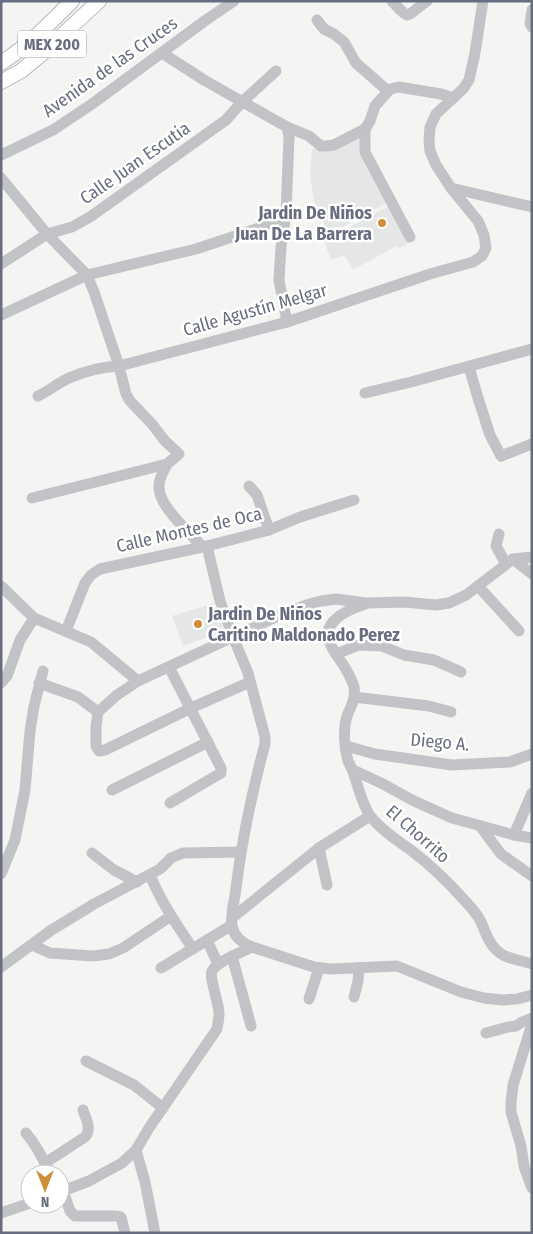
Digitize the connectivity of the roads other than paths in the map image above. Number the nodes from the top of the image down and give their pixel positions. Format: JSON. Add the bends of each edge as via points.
{"nodes":[{"id":1,"x":72,"y":1,"type":"edge"},
{"id":2,"x":99,"y":1,"type":"edge"},
{"id":3,"x":234,"y":1,"type":"edge"},
{"id":4,"x":392,"y":1,"type":"edge"},
{"id":5,"x":427,"y":1,"type":"edge"},
{"id":6,"x":484,"y":1,"type":"edge"},
{"id":7,"x":530,"y":1,"type":"edge"},
{"id":8,"x":532,"y":6,"type":"edge"},
{"id":9,"x":532,"y":10,"type":"edge"},
{"id":10,"x":317,"y":20,"type":"dead end"},
{"id":11,"x":532,"y":27,"type":"edge"},
{"id":12,"x":162,"y":52,"type":"junction"},
{"id":13,"x":1,"y":63,"type":"edge"},
{"id":14,"x":276,"y":70,"type":"dead end"},
{"id":15,"x":1,"y":82,"type":"edge"},
{"id":16,"x":388,"y":91,"type":"junction"},
{"id":17,"x":453,"y":98,"type":"junction"},
{"id":18,"x":242,"y":102,"type":"junction"},
{"id":19,"x":287,"y":127,"type":"junction"},
{"id":20,"x":365,"y":129,"type":"junction"},
{"id":21,"x":1,"y":155,"type":"edge"},
{"id":22,"x":1,"y":178,"type":"edge"},
{"id":23,"x":451,"y":188,"type":"junction"},
{"id":24,"x":532,"y":207,"type":"edge"},
{"id":25,"x":286,"y":214,"type":"junction"},
{"id":26,"x":47,"y":234,"type":"junction"},
{"id":27,"x":410,"y":237,"type":"dead end"},
{"id":28,"x":1,"y":264,"type":"edge"},
{"id":29,"x":87,"y":275,"type":"junction"},
{"id":30,"x":1,"y":315,"type":"edge"},
{"id":31,"x":287,"y":322,"type":"junction"},
{"id":32,"x":532,"y":349,"type":"edge"},
{"id":33,"x":118,"y":366,"type":"junction"},
{"id":34,"x":469,"y":367,"type":"junction"},
{"id":35,"x":366,"y":393,"type":"dead end"},
{"id":36,"x":38,"y":396,"type":"dead end"},
{"id":37,"x":532,"y":444,"type":"edge"},
{"id":38,"x":167,"y":464,"type":"junction"},
{"id":39,"x":249,"y":486,"type":"dead end"},
{"id":40,"x":32,"y":498,"type":"dead end"},
{"id":41,"x":354,"y":500,"type":"dead end"},
{"id":42,"x":269,"y":530,"type":"junction"},
{"id":43,"x":499,"y":534,"type":"dead end"},
{"id":44,"x":204,"y":546,"type":"junction"},
{"id":45,"x":532,"y":556,"type":"edge"},
{"id":46,"x":509,"y":561,"type":"junction"},
{"id":47,"x":532,"y":574,"type":"edge"},
{"id":48,"x":1,"y":586,"type":"edge"},
{"id":49,"x":478,"y":586,"type":"junction"},
{"id":50,"x":366,"y":603,"type":"junction"},
{"id":51,"x":34,"y":618,"type":"junction"},
{"id":52,"x":66,"y":631,"type":"junction"},
{"id":53,"x":519,"y":631,"type":"dead end"},
{"id":54,"x":233,"y":637,"type":"junction"},
{"id":55,"x":336,"y":654,"type":"junction"},
{"id":56,"x":169,"y":667,"type":"junction"},
{"id":57,"x":43,"y":671,"type":"dead end"},
{"id":58,"x":461,"y":672,"type":"dead end"},
{"id":59,"x":138,"y":681,"type":"junction"},
{"id":60,"x":250,"y":682,"type":"junction"},
{"id":61,"x":1,"y":683,"type":"edge"},
{"id":62,"x":39,"y":683,"type":"junction"},
{"id":63,"x":354,"y":697,"type":"junction"},
{"id":64,"x":191,"y":708,"type":"junction"},
{"id":65,"x":98,"y":712,"type":"junction"},
{"id":66,"x":451,"y":712,"type":"dead end"},
{"id":67,"x":208,"y":742,"type":"junction"},
{"id":68,"x":346,"y":746,"type":"junction"},
{"id":69,"x":532,"y":754,"type":"edge"},
{"id":70,"x":353,"y":770,"type":"junction"},
{"id":71,"x":112,"y":790,"type":"dead end"},
{"id":72,"x":532,"y":793,"type":"edge"},
{"id":73,"x":170,"y":803,"type":"dead end"},
{"id":74,"x":370,"y":816,"type":"junction"},
{"id":75,"x":480,"y":826,"type":"junction"},
{"id":76,"x":514,"y":835,"type":"junction"},
{"id":77,"x":532,"y":838,"type":"edge"},
{"id":78,"x":319,"y":848,"type":"junction"},
{"id":79,"x":240,"y":852,"type":"junction"},
{"id":80,"x":92,"y":853,"type":"dead end"},
{"id":81,"x":1,"y":874,"type":"edge"},
{"id":82,"x":150,"y":874,"type":"junction"},
{"id":83,"x":532,"y":876,"type":"edge"},
{"id":84,"x":137,"y":882,"type":"junction"},
{"id":85,"x":327,"y":885,"type":"dead end"},
{"id":86,"x":171,"y":916,"type":"junction"},
{"id":87,"x":232,"y":922,"type":"junction"},
{"id":88,"x":207,"y":940,"type":"junction"},
{"id":89,"x":32,"y":945,"type":"junction"},
{"id":90,"x":252,"y":947,"type":"junction"},
{"id":91,"x":193,"y":949,"type":"junction"},
{"id":92,"x":232,"y":956,"type":"junction"},
{"id":93,"x":218,"y":964,"type":"junction"},
{"id":94,"x":532,"y":964,"type":"edge"},
{"id":95,"x":1,"y":967,"type":"edge"},
{"id":96,"x":162,"y":968,"type":"dead end"},
{"id":97,"x":319,"y":968,"type":"junction"},
{"id":98,"x":358,"y":968,"type":"junction"},
{"id":99,"x":532,"y":996,"type":"edge"},
{"id":100,"x":354,"y":997,"type":"dead end"},
{"id":101,"x":309,"y":999,"type":"dead end"},
{"id":102,"x":532,"y":1018,"type":"edge"},
{"id":103,"x":532,"y":1024,"type":"edge"},
{"id":104,"x":251,"y":1026,"type":"dead end"},
{"id":105,"x":486,"y":1033,"type":"dead end"},
{"id":106,"x":86,"y":1061,"type":"dead end"},
{"id":107,"x":526,"y":1064,"type":"edge"},
{"id":108,"x":163,"y":1108,"type":"junction"},
{"id":109,"x":83,"y":1110,"type":"dead end"},
{"id":110,"x":26,"y":1133,"type":"dead end"},
{"id":111,"x":136,"y":1150,"type":"junction"},
{"id":112,"x":45,"y":1163,"type":"joint"},
{"id":113,"x":532,"y":1188,"type":"edge"},
{"id":114,"x":70,"y":1189,"type":"edge"},
{"id":115,"x":20,"y":1206,"type":"edge"},
{"id":116,"x":70,"y":1211,"type":"edge"},
{"id":117,"x":1,"y":1213,"type":"edge"},
{"id":118,"x":125,"y":1233,"type":"edge"},
{"id":119,"x":155,"y":1233,"type":"edge"}],
"edges":[{"from":1,"to":13,"type":"main road","number":"MEX 200","via":[[36,37]]},
{"from":2,"to":15,"type":"main road","number":"MEX 200","via":[[21,72]]},
{"from":3,"to":12,"type":"street","name":"Avenida de las Cruces"},
{"from":4,"to":5,"type":"street","via":[[406,15]]},
{"from":6,"to":17,"type":"street","via":[[469,80]]},
{"from":7,"to":8,"type":"street"},
{"from":9,"to":11,"type":"street"},
{"from":10,"to":16,"type":"street","via":[[324,29],[344,42],[356,63]]},
{"from":12,"to":18,"type":"street"},
{"from":12,"to":21,"type":"street","name":"Avenida de las Cruces","via":[[53,130]]},
{"from":14,"to":18,"type":"street","name":"Calle Juan Escutia"},
{"from":16,"to":17,"type":"street","via":[[399,87]]},
{"from":16,"to":20,"type":"street","via":[[375,106]]},
{"from":17,"to":23,"type":"street","via":[[436,114],[430,126],[429,140],[436,165]]},
{"from":18,"to":19,"type":"street"},
{"from":18,"to":26,"type":"street","name":"Calle Juan Escutia","via":[[226,120],[90,217],[72,227]]},
{"from":19,"to":20,"type":"street","via":[[309,136],[321,146],[334,145]]},
{"from":19,"to":25,"type":"street"},
{"from":20,"to":27,"type":"street","via":[[364,152]]},
{"from":22,"to":26,"type":"street"},
{"from":23,"to":24,"type":"street"},
{"from":23,"to":31,"type":"street","name":"Calle Agustín Melgar","via":[[478,221],[486,248],[482,256],[473,262]]},
{"from":25,"to":29,"type":"street","via":[[259,228],[196,249]]},
{"from":25,"to":31,"type":"street","via":[[279,280]]},
{"from":26,"to":28,"type":"street","name":"Calle Juan Escutia"},
{"from":26,"to":29,"type":"street"},
{"from":29,"to":30,"type":"street"},
{"from":29,"to":33,"type":"street"},
{"from":31,"to":33,"type":"street","name":"Calle Agustín Melgar"},
{"from":32,"to":34,"type":"street"},
{"from":33,"to":36,"type":"street","name":"Calle Agustín Melgar","via":[[70,378]]},
{"from":33,"to":38,"type":"street","via":[[130,401],[179,454]]},
{"from":34,"to":35,"type":"street"},
{"from":34,"to":37,"type":"street","via":[[490,435],[501,456]]},
{"from":38,"to":40,"type":"street"},
{"from":38,"to":44,"type":"street","via":[[160,477],[161,497],[173,515]]},
{"from":39,"to":42,"type":"street","via":[[257,495]]},
{"from":41,"to":42,"type":"street","name":"Calle Montes de Oca"},
{"from":42,"to":44,"type":"street","name":"Calle Montes de Oca"},
{"from":43,"to":46,"type":"street","via":[[496,546]]},
{"from":44,"to":52,"type":"street","name":"Calle Montes de Oca","via":[[100,569],[85,583]]},
{"from":44,"to":54,"type":"street"},
{"from":45,"to":46,"type":"street"},
{"from":46,"to":47,"type":"street"},
{"from":46,"to":49,"type":"street"},
{"from":48,"to":51,"type":"street"},
{"from":49,"to":50,"type":"street","via":[[466,596],[436,605]]},
{"from":49,"to":53,"type":"street"},
{"from":50,"to":54,"type":"street","via":[[336,599],[321,601]]},
{"from":50,"to":55,"type":"street","via":[[350,609],[329,627],[329,642]]},
{"from":51,"to":52,"type":"street"},
{"from":51,"to":61,"type":"street","via":[[20,640],[7,676]]},
{"from":52,"to":59,"type":"street","via":[[92,642]]},
{"from":54,"to":56,"type":"street"},
{"from":54,"to":60,"type":"street"},
{"from":55,"to":58,"type":"street","via":[[359,645],[382,646],[404,655],[434,660]]},
{"from":55,"to":63,"type":"street","via":[[351,678]]},
{"from":56,"to":59,"type":"street"},
{"from":56,"to":64,"type":"street"},
{"from":57,"to":62,"type":"street"},
{"from":59,"to":65,"type":"street"},
{"from":60,"to":64,"type":"street"},
{"from":60,"to":79,"type":"street","via":[[265,744]]},
{"from":62,"to":65,"type":"street","via":[[78,697]]},
{"from":62,"to":81,"type":"street","via":[[30,731],[25,790],[15,840]]},
{"from":63,"to":66,"type":"street","via":[[429,706]]},
{"from":63,"to":68,"type":"street","name":"El Chorrito","via":[[345,726]]},
{"from":64,"to":65,"type":"street","via":[[99,751],[96,746]]},
{"from":64,"to":67,"type":"street"},
{"from":67,"to":71,"type":"street"},
{"from":67,"to":73,"type":"street","via":[[222,773]]},
{"from":68,"to":69,"type":"street","name":"Diego A.","via":[[375,754],[452,765],[510,762]]},
{"from":68,"to":70,"type":"street","name":"El Chorrito"},
{"from":70,"to":74,"type":"street","name":"El Chorrito"},
{"from":70,"to":75,"type":"street","via":[[452,818]]},
{"from":72,"to":76,"type":"street"},
{"from":74,"to":78,"type":"street"},
{"from":74,"to":94,"type":"street","name":"El Chorrito","via":[[437,872],[468,904],[498,952]]},
{"from":75,"to":76,"type":"street"},
{"from":75,"to":83,"type":"street","via":[[501,854]]},
{"from":76,"to":77,"type":"street"},
{"from":78,"to":85,"type":"street"},
{"from":78,"to":87,"type":"street"},
{"from":79,"to":82,"type":"street","via":[[183,853]]},
{"from":79,"to":87,"type":"street"},
{"from":80,"to":84,"type":"street"},
{"from":82,"to":84,"type":"street"},
{"from":82,"to":86,"type":"street"},
{"from":84,"to":89,"type":"street","via":[[94,904]]},
{"from":86,"to":89,"type":"street","via":[[109,954],[50,953]]},
{"from":86,"to":91,"type":"street"},
{"from":87,"to":88,"type":"street"},
{"from":87,"to":90,"type":"street","via":[[238,939]]},
{"from":88,"to":91,"type":"street"},
{"from":88,"to":93,"type":"street"},
{"from":89,"to":95,"type":"street"},
{"from":90,"to":92,"type":"street"},
{"from":90,"to":97,"type":"street"},
{"from":91,"to":96,"type":"street"},
{"from":92,"to":93,"type":"street"},
{"from":92,"to":104,"type":"street"},
{"from":93,"to":108,"type":"street","via":[[211,978],[219,1014],[217,1029]]},
{"from":97,"to":98,"type":"street"},
{"from":97,"to":101,"type":"street"},
{"from":98,"to":99,"type":"street","via":[[397,966],[484,998],[502,1000]]},
{"from":98,"to":100,"type":"street"},
{"from":102,"to":105,"type":"street","via":[[516,1026]]},
{"from":103,"to":107,"type":"street"},
{"from":106,"to":108,"type":"street","via":[[134,1085]]},
{"from":107,"to":113,"type":"street","via":[[513,1086],[511,1112]]},
{"from":108,"to":111,"type":"street"},
{"from":109,"to":112,"type":"street","via":[[89,1133]]},
{"from":110,"to":112,"type":"street"},
{"from":111,"to":114,"type":"street","via":[[122,1164]]},
{"from":111,"to":119,"type":"street"},
{"from":115,"to":117,"type":"street"},
{"from":116,"to":118,"type":"street","via":[[75,1216],[122,1217]]}]}
